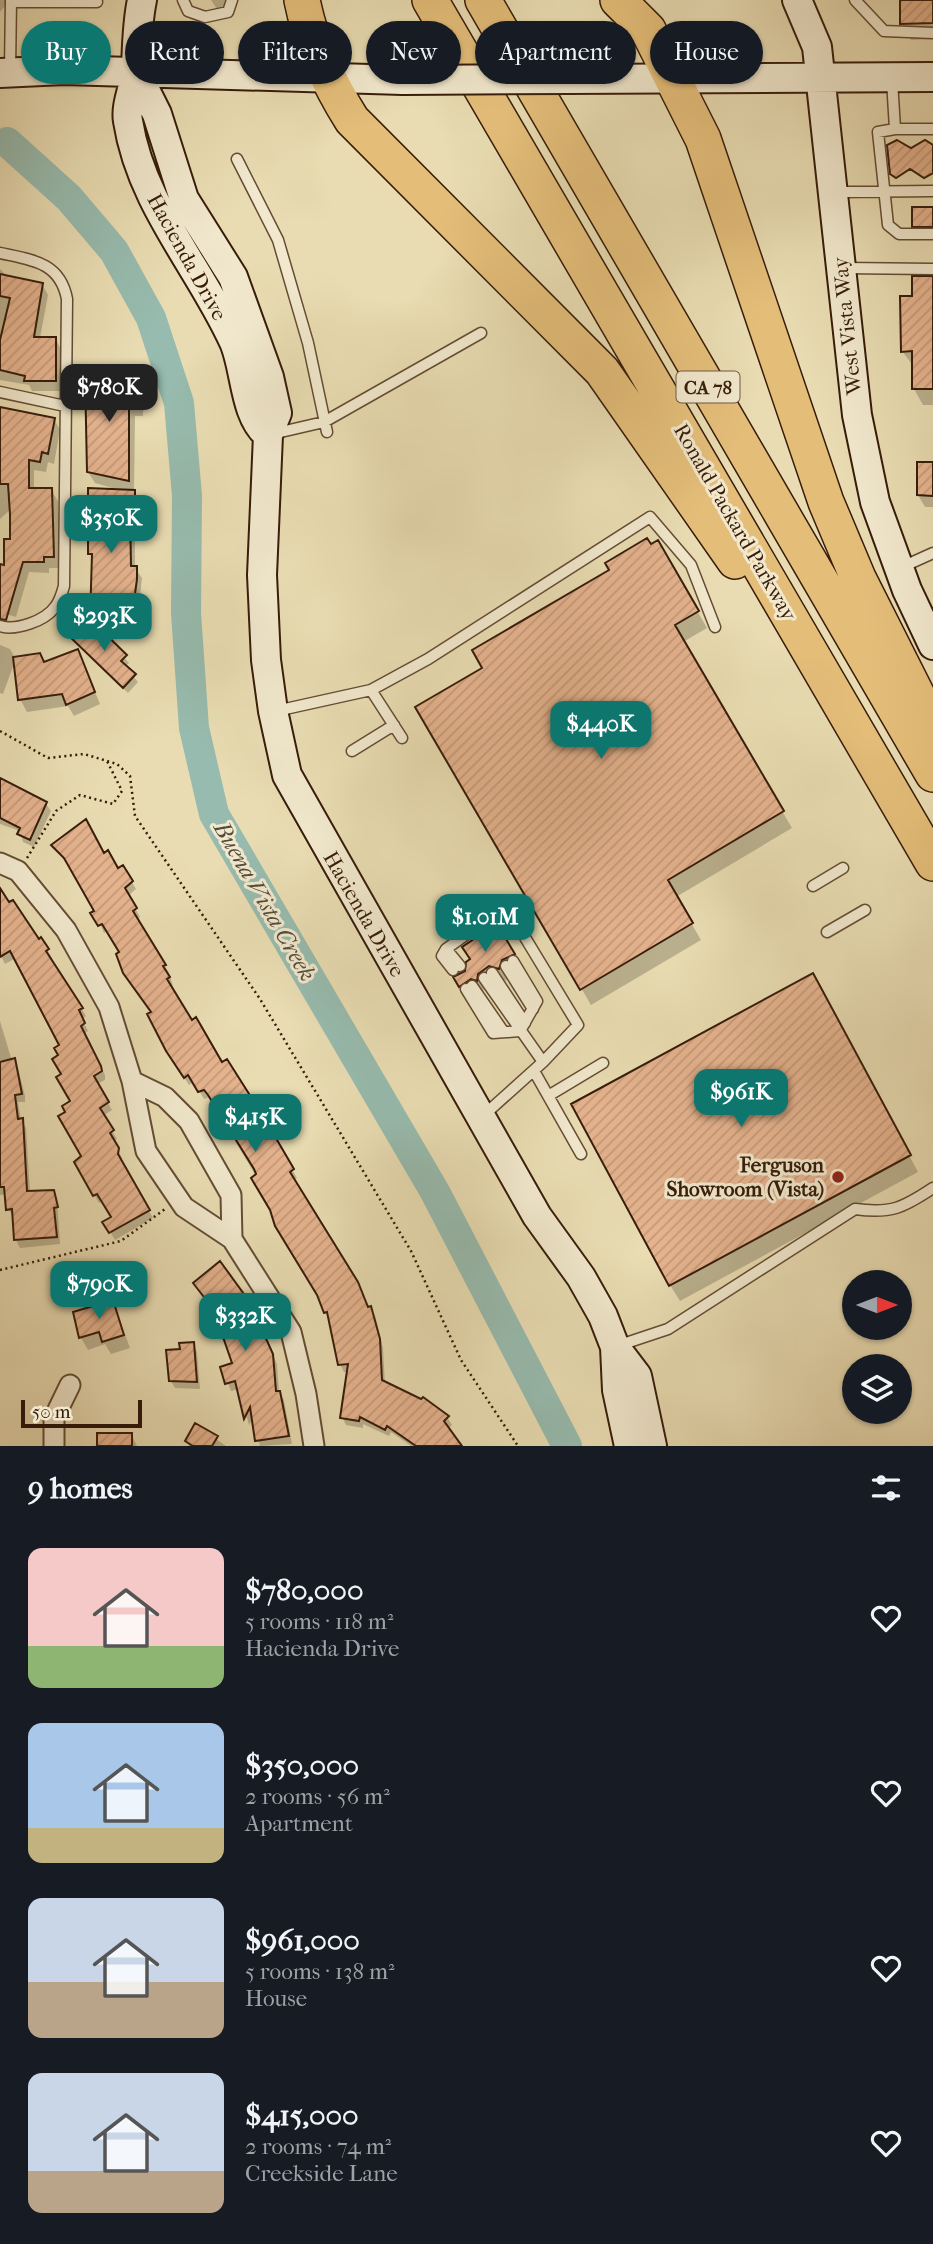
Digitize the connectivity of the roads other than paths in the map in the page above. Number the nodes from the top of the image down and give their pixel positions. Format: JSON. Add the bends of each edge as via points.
{"nodes":[{"id":1,"x":142,"y":0,"type":"edge"},
{"id":2,"x":183,"y":0,"type":"edge"},
{"id":3,"x":232,"y":0,"type":"edge"},
{"id":4,"x":302,"y":0,"type":"edge"},
{"id":5,"x":430,"y":0,"type":"edge"},
{"id":6,"x":483,"y":0,"type":"edge"},
{"id":7,"x":618,"y":0,"type":"edge"},
{"id":8,"x":797,"y":0,"type":"edge"},
{"id":9,"x":855,"y":0,"type":"edge"},
{"id":10,"x":11,"y":1,"type":"edge"},
{"id":11,"x":97,"y":2,"type":"edge"},
{"id":12,"x":137,"y":21,"type":"edge"},
{"id":13,"x":307,"y":21,"type":"edge"},
{"id":14,"x":933,"y":33,"type":"edge"},
{"id":15,"x":650,"y":34,"type":"edge"},
{"id":16,"x":125,"y":72,"type":"edge"},
{"id":17,"x":5,"y":73,"type":"edge"},
{"id":18,"x":892,"y":77,"type":"junction"},
{"id":19,"x":933,"y":77,"type":"edge"},
{"id":20,"x":650,"y":78,"type":"edge"},
{"id":21,"x":763,"y":78,"type":"edge"},
{"id":22,"x":820,"y":78,"type":"junction"},
{"id":23,"x":352,"y":79,"type":"edge"},
{"id":24,"x":142,"y":84,"type":"edge"},
{"id":25,"x":330,"y":84,"type":"edge"},
{"id":26,"x":675,"y":84,"type":"edge"},
{"id":27,"x":895,"y":129,"type":"junction"},
{"id":28,"x":933,"y":129,"type":"edge"},
{"id":29,"x":237,"y":159,"type":"dead end"},
{"id":30,"x":933,"y":191,"type":"edge"},
{"id":31,"x":832,"y":192,"type":"junction"},
{"id":32,"x":884,"y":192,"type":"junction"},
{"id":33,"x":933,"y":234,"type":"edge"},
{"id":34,"x":0,"y":253,"type":"edge"},
{"id":35,"x":841,"y":268,"type":"junction"},
{"id":36,"x":933,"y":268,"type":"edge"},
{"id":37,"x":481,"y":333,"type":"dead end"},
{"id":38,"x":0,"y":392,"type":"edge"},
{"id":39,"x":65,"y":406,"type":"junction"},
{"id":40,"x":326,"y":427,"type":"junction"},
{"id":41,"x":268,"y":435,"type":"junction"},
{"id":42,"x":933,"y":553,"type":"edge"},
{"id":43,"x":899,"y":568,"type":"junction"},
{"id":44,"x":0,"y":626,"type":"edge"},
{"id":45,"x":715,"y":627,"type":"dead end"},
{"id":46,"x":933,"y":645,"type":"edge"},
{"id":47,"x":372,"y":691,"type":"junction"},
{"id":48,"x":273,"y":711,"type":"junction"},
{"id":49,"x":394,"y":725,"type":"junction"},
{"id":50,"x":933,"y":727,"type":"edge"},
{"id":51,"x":402,"y":738,"type":"dead end"},
{"id":52,"x":352,"y":751,"type":"dead end"},
{"id":53,"x":879,"y":771,"type":"junction"},
{"id":54,"x":933,"y":774,"type":"edge"},
{"id":55,"x":0,"y":863,"type":"edge"},
{"id":56,"x":933,"y":863,"type":"edge"},
{"id":57,"x":843,"y":868,"type":"dead end"},
{"id":58,"x":813,"y":886,"type":"dead end"},
{"id":59,"x":865,"y":910,"type":"dead end"},
{"id":60,"x":827,"y":932,"type":"dead end"},
{"id":61,"x":509,"y":963,"type":"dead end"},
{"id":62,"x":456,"y":968,"type":"dead end"},
{"id":63,"x":488,"y":976,"type":"dead end"},
{"id":64,"x":469,"y":988,"type":"dead end"},
{"id":65,"x":522,"y":1027,"type":"junction"},
{"id":66,"x":543,"y":1062,"type":"junction"},
{"id":67,"x":603,"y":1063,"type":"dead end"},
{"id":68,"x":534,"y":1071,"type":"junction"},
{"id":69,"x":132,"y":1081,"type":"junction"},
{"id":70,"x":548,"y":1096,"type":"junction"},
{"id":71,"x":481,"y":1118,"type":"junction"},
{"id":72,"x":581,"y":1154,"type":"dead end"},
{"id":73,"x":933,"y":1188,"type":"edge"},
{"id":74,"x":232,"y":1239,"type":"junction"},
{"id":75,"x":615,"y":1347,"type":"junction"},
{"id":76,"x":70,"y":1385,"type":"dead end"},
{"id":77,"x":644,"y":1443,"type":"edge"},
{"id":78,"x":54,"y":1446,"type":"edge"},
{"id":79,"x":314,"y":1446,"type":"edge"}],
"edges":[{"from":1,"to":12,"type":"main road","name":"Hacienda Drive"},
{"from":2,"to":3,"type":"lane","via":[[188,11],[205,17],[228,12]]},
{"from":4,"to":13,"type":"highway"},
{"from":5,"to":53,"type":"highway","name":"Ronald Packard Parkway","number":"CA 78"},
{"from":6,"to":54,"type":"highway","name":"Ronald Packard Parkway","number":"CA 78"},
{"from":7,"to":15,"type":"highway"},
{"from":8,"to":22,"type":"main road","name":"West Vista Way","via":[[817,47]]},
{"from":9,"to":14,"type":"lane","via":[[884,31]]},
{"from":10,"to":11,"type":"lane"},
{"from":10,"to":17,"type":"lane"},
{"from":16,"to":17,"type":"main road"},
{"from":18,"to":19,"type":"main road"},
{"from":18,"to":22,"type":"main road"},
{"from":18,"to":27,"type":"lane"},
{"from":20,"to":23,"type":"main road","bridge":true},
{"from":21,"to":22,"type":"main road"},
{"from":22,"to":31,"type":"main road","name":"West Vista Way"},
{"from":24,"to":41,"type":"main road","name":"Hacienda Drive","via":[[157,114],[184,199],[233,277],[243,304],[277,412]]},
{"from":25,"to":53,"type":"highway","via":[[360,129],[602,371]]},
{"from":26,"to":50,"type":"highway","via":[[703,139],[826,502],[858,578]]},
{"from":27,"to":28,"type":"lane"},
{"from":27,"to":32,"type":"lane","via":[[878,132]]},
{"from":29,"to":40,"type":"lane","via":[[278,240]]},
{"from":30,"to":32,"type":"lane"},
{"from":31,"to":32,"type":"lane"},
{"from":31,"to":35,"type":"main road","name":"West Vista Way"},
{"from":32,"to":33,"type":"lane","via":[[888,225],[899,234]]},
{"from":34,"to":39,"type":"lane","via":[[37,261],[64,284]]},
{"from":35,"to":36,"type":"lane"},
{"from":35,"to":43,"type":"main road","name":"West Vista Way","via":[[857,415],[875,502]]},
{"from":37,"to":40,"type":"lane"},
{"from":38,"to":39,"type":"lane"},
{"from":39,"to":44,"type":"lane","via":[[64,586],[48,615],[11,629]]},
{"from":40,"to":41,"type":"lane"},
{"from":41,"to":48,"type":"main road","name":"Hacienda Drive","via":[[262,575]]},
{"from":42,"to":43,"type":"lane"},
{"from":43,"to":46,"type":"main road","name":"West Vista Way"},
{"from":45,"to":47,"type":"lane","via":[[691,565],[650,517]]},
{"from":47,"to":48,"type":"lane"},
{"from":47,"to":49,"type":"lane"},
{"from":48,"to":71,"type":"main road","name":"Hacienda Drive","via":[[287,775]]},
{"from":49,"to":51,"type":"lane"},
{"from":49,"to":52,"type":"lane"},
{"from":53,"to":56,"type":"highway","name":"Ronald Packard Parkway","number":"CA 78"},
{"from":55,"to":69,"type":"street","via":[[19,873],[72,941],[108,1007]]},
{"from":57,"to":58,"type":"lane"},
{"from":59,"to":60,"type":"lane"},
{"from":61,"to":65,"type":"lane","via":[[533,1009]]},
{"from":62,"to":66,"type":"lane","via":[[446,948],[464,941],[506,906],[578,1025]]},
{"from":63,"to":65,"type":"lane"},
{"from":64,"to":65,"type":"lane","via":[[503,1031]]},
{"from":65,"to":66,"type":"lane"},
{"from":66,"to":68,"type":"lane"},
{"from":67,"to":70,"type":"lane"},
{"from":68,"to":70,"type":"lane"},
{"from":68,"to":71,"type":"lane"},
{"from":69,"to":74,"type":"street","via":[[146,1151],[184,1207]]},
{"from":69,"to":74,"type":"street","via":[[164,1097],[188,1121],[231,1195]]},
{"from":70,"to":72,"type":"lane"},
{"from":71,"to":75,"type":"main road","name":"Hacienda Drive","via":[[537,1216],[581,1277]]},
{"from":73,"to":75,"type":"lane","via":[[904,1208],[855,1209],[668,1329]]},
{"from":74,"to":79,"type":"street","via":[[291,1332]]},
{"from":75,"to":77,"type":"main road","name":"Hacienda Drive","via":[[637,1377]]},
{"from":76,"to":78,"type":"street","via":[[54,1418]]}]}
